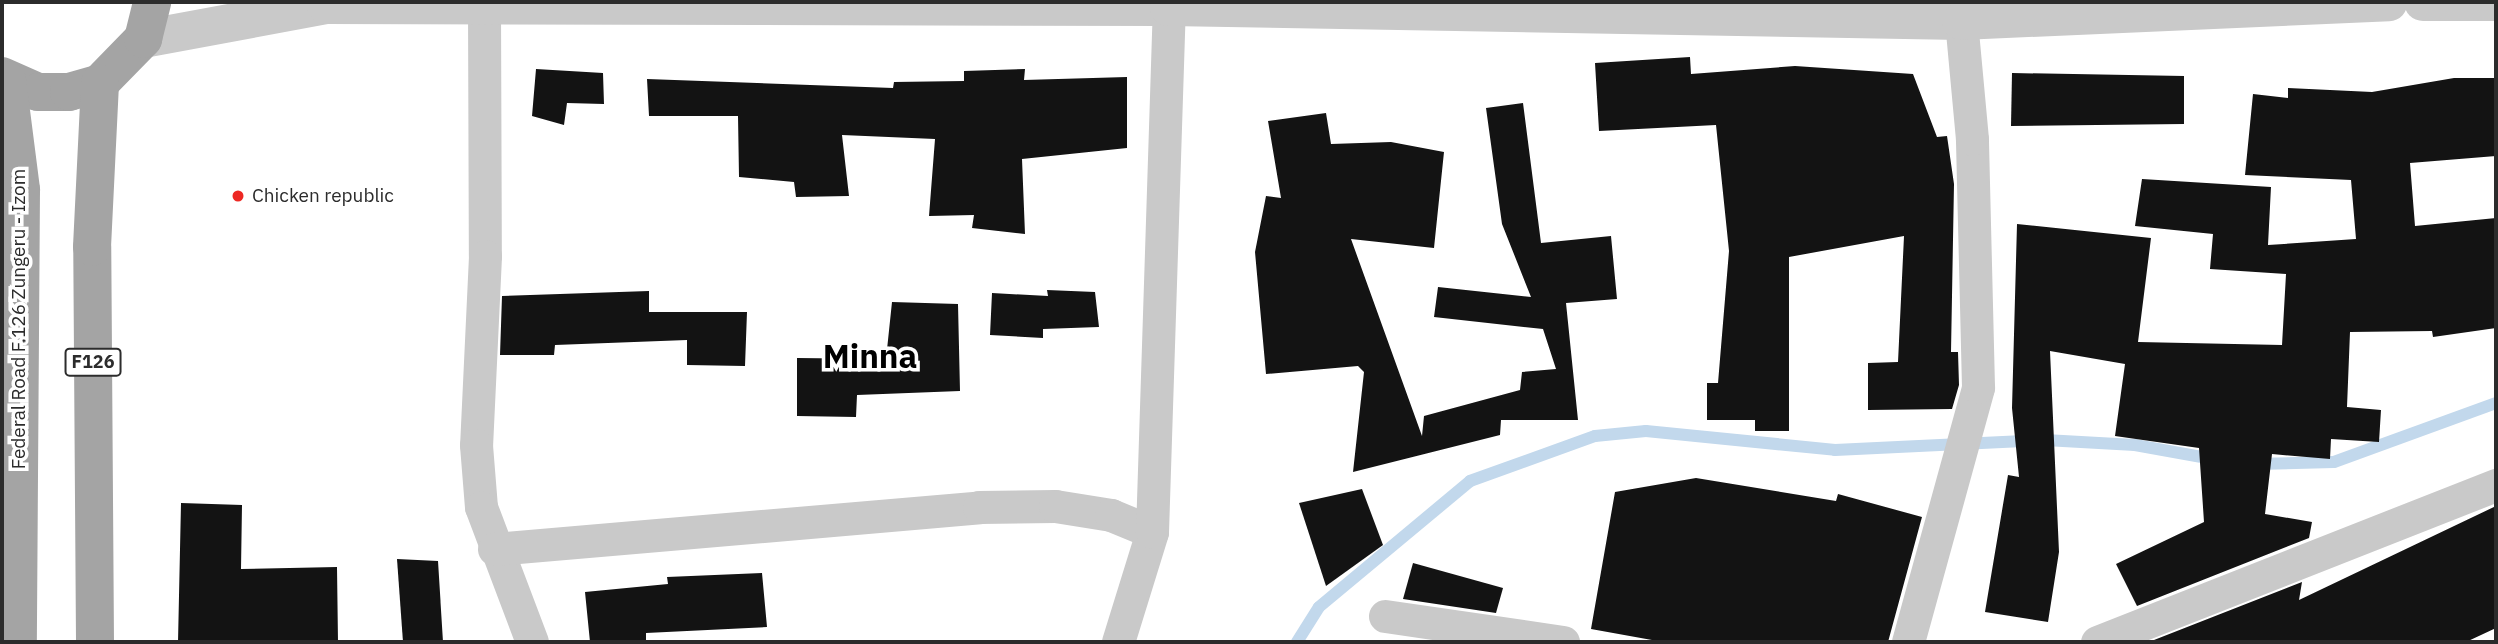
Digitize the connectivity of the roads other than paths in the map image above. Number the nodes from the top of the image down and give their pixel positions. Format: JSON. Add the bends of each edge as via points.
{"nodes":[{"id":1,"x":152,"y":2,"type":"edge"},
{"id":2,"x":2389,"y":2,"type":"edge"},
{"id":3,"x":2423,"y":2,"type":"edge"},
{"id":4,"x":2496,"y":2,"type":"edge"},
{"id":5,"x":1169,"y":4,"type":"edge"},
{"id":6,"x":484,"y":7,"type":"junction"},
{"id":7,"x":1961,"y":21,"type":"junction"},
{"id":8,"x":143,"y":39,"type":"junction"},
{"id":9,"x":5,"y":78,"type":"edge"},
{"id":10,"x":100,"y":83,"type":"junction"},
{"id":11,"x":2496,"y":485,"type":"edge"},
{"id":12,"x":1152,"y":532,"type":"junction"},
{"id":13,"x":494,"y":549,"type":"junction"},
{"id":14,"x":1385,"y":616,"type":"dead end"},
{"id":15,"x":18,"y":642,"type":"edge"},
{"id":16,"x":94,"y":642,"type":"edge"},
{"id":17,"x":532,"y":642,"type":"edge"},
{"id":18,"x":1118,"y":642,"type":"edge"},
{"id":19,"x":1563,"y":642,"type":"edge"},
{"id":20,"x":1908,"y":642,"type":"edge"},
{"id":21,"x":2098,"y":642,"type":"edge"}],
"edges":[{"from":1,"to":8,"type":"main road"},
{"from":2,"to":7,"type":"street"},
{"from":3,"to":4,"type":"street"},
{"from":5,"to":6,"type":"street"},
{"from":5,"to":7,"type":"street"},
{"from":5,"to":12,"type":"street"},
{"from":6,"to":8,"type":"street","via":[[314,6]]},
{"from":6,"to":13,"type":"street","via":[[485,256],[476,445],[481,507]]},
{"from":7,"to":20,"type":"street","via":[[1972,139],[1978,387]]},
{"from":8,"to":10,"type":"main road"},
{"from":9,"to":10,"type":"main road","via":[[48,92]]},
{"from":9,"to":15,"type":"main road","name":"Federal Road F.126 Zungeru - Izom","via":[[21,190]]},
{"from":10,"to":16,"type":"main road","number":"F126","via":[[92,247]]},
{"from":11,"to":21,"type":"street"},
{"from":12,"to":13,"type":"street","via":[[1111,515],[1055,506],[979,506]]},
{"from":12,"to":18,"type":"street"},
{"from":13,"to":17,"type":"street"},
{"from":14,"to":19,"type":"street"}]}
